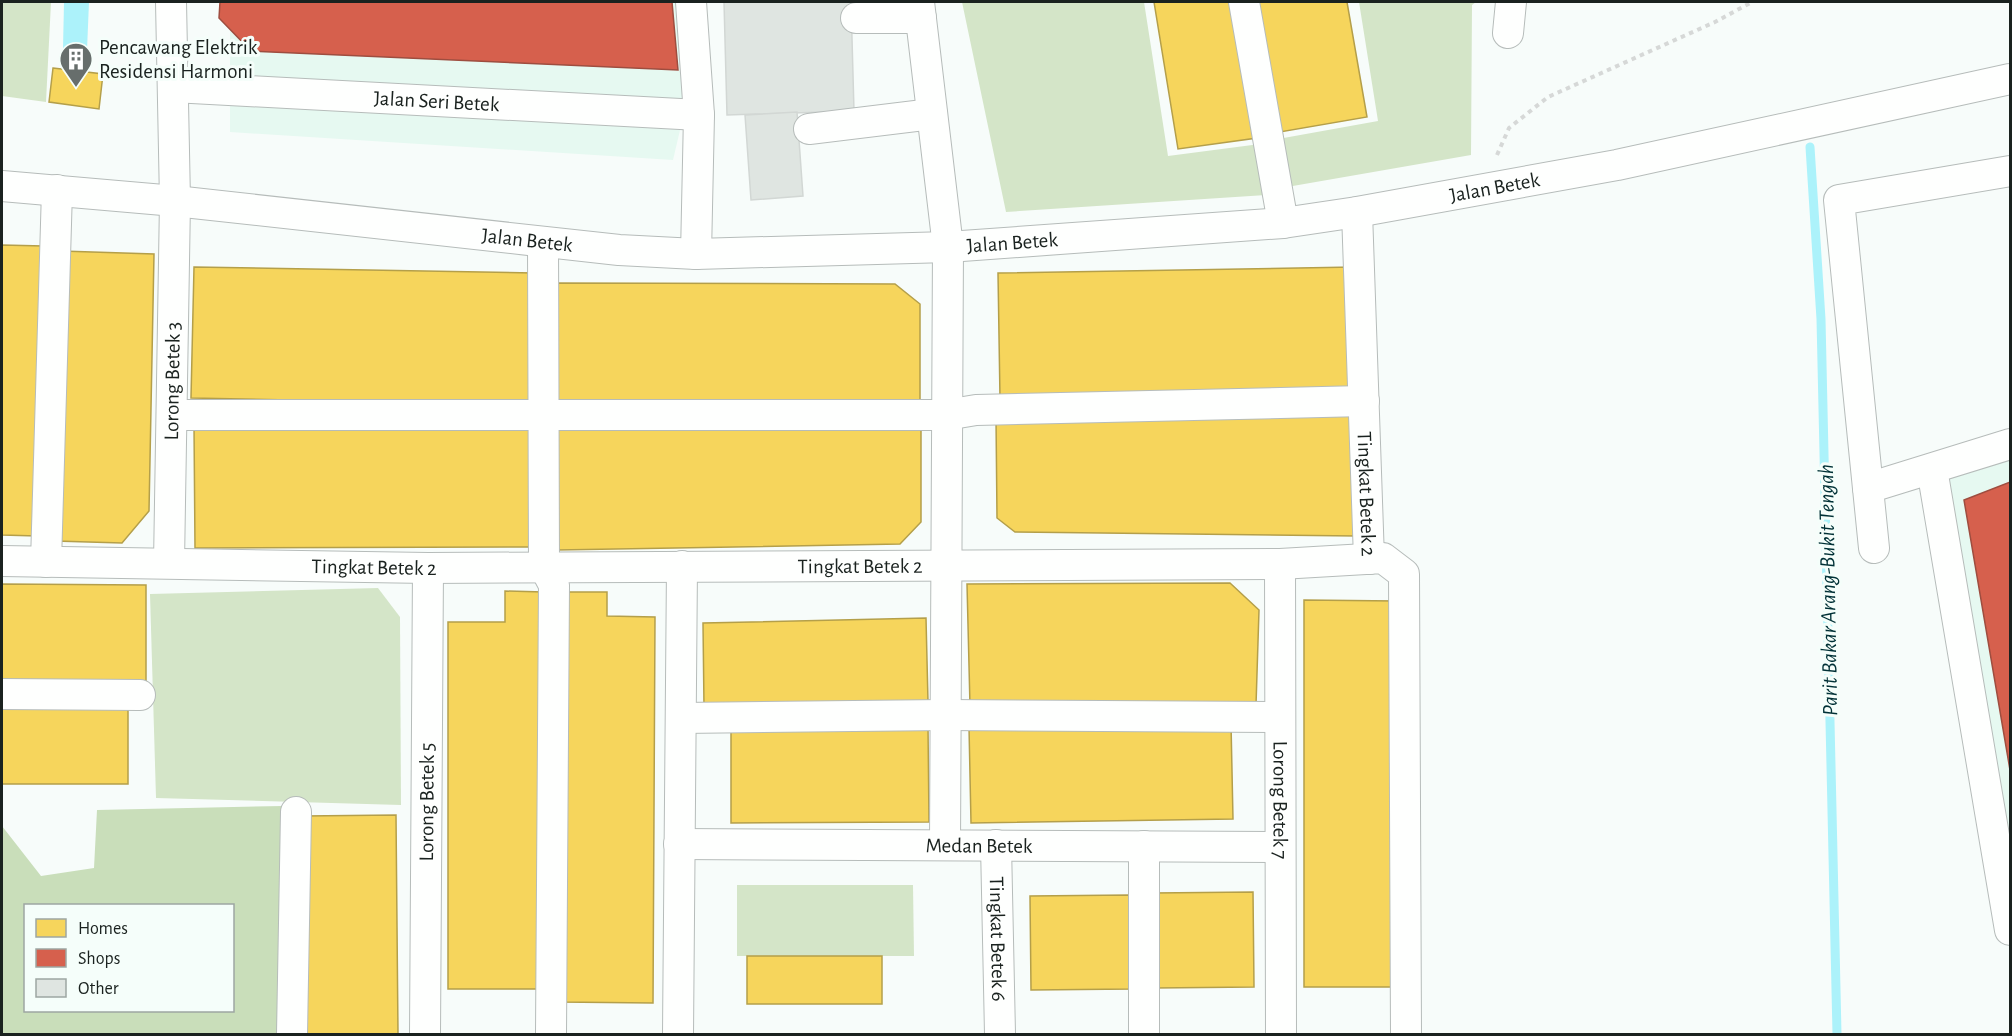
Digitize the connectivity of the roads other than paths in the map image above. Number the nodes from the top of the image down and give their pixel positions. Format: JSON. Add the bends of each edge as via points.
{"nodes":[{"id":1,"x":171,"y":2,"type":"edge"},
{"id":2,"x":691,"y":2,"type":"edge"},
{"id":3,"x":1244,"y":2,"type":"edge"},
{"id":4,"x":1511,"y":2,"type":"edge"},
{"id":5,"x":920,"y":10,"type":"edge"},
{"id":6,"x":856,"y":18,"type":"dead end"},
{"id":7,"x":1508,"y":33,"type":"dead end"},
{"id":8,"x":2010,"y":79,"type":"edge"},
{"id":9,"x":173,"y":87,"type":"junction"},
{"id":10,"x":932,"y":114,"type":"junction"},
{"id":11,"x":699,"y":115,"type":"junction"},
{"id":12,"x":809,"y":129,"type":"dead end"},
{"id":13,"x":2010,"y":171,"type":"edge"},
{"id":14,"x":2,"y":186,"type":"edge"},
{"id":15,"x":57,"y":190,"type":"junction"},
{"id":16,"x":175,"y":201,"type":"junction"},
{"id":17,"x":1357,"y":212,"type":"junction"},
{"id":18,"x":1283,"y":223,"type":"junction"},
{"id":19,"x":543,"y":242,"type":"junction"},
{"id":20,"x":948,"y":247,"type":"junction"},
{"id":21,"x":696,"y":254,"type":"junction"},
{"id":22,"x":1364,"y":401,"type":"junction"},
{"id":23,"x":543,"y":414,"type":"junction"},
{"id":24,"x":172,"y":415,"type":"junction"},
{"id":25,"x":946,"y":415,"type":"junction"},
{"id":26,"x":2010,"y":444,"type":"edge"},
{"id":27,"x":1932,"y":469,"type":"junction"},
{"id":28,"x":1868,"y":488,"type":"junction"},
{"id":29,"x":1874,"y":548,"type":"dead end"},
{"id":30,"x":1369,"y":560,"type":"junction"},
{"id":31,"x":2,"y":561,"type":"edge"},
{"id":32,"x":46,"y":561,"type":"junction"},
{"id":33,"x":169,"y":563,"type":"junction"},
{"id":34,"x":1280,"y":564,"type":"junction"},
{"id":35,"x":945,"y":565,"type":"junction"},
{"id":36,"x":544,"y":566,"type":"junction"},
{"id":37,"x":682,"y":566,"type":"junction"},
{"id":38,"x":428,"y":568,"type":"junction"},
{"id":39,"x":2,"y":694,"type":"edge"},
{"id":40,"x":140,"y":695,"type":"dead end"},
{"id":41,"x":945,"y":715,"type":"junction"},
{"id":42,"x":1280,"y":717,"type":"junction"},
{"id":43,"x":681,"y":718,"type":"junction"},
{"id":44,"x":1999,"y":798,"type":"edge"},
{"id":45,"x":296,"y":812,"type":"dead end"},
{"id":46,"x":679,"y":844,"type":"junction"},
{"id":47,"x":945,"y":844,"type":"junction"},
{"id":48,"x":996,"y":845,"type":"junction"},
{"id":49,"x":1144,"y":846,"type":"junction"},
{"id":50,"x":1279,"y":847,"type":"junction"},
{"id":51,"x":2010,"y":930,"type":"edge"},
{"id":52,"x":292,"y":1035,"type":"edge"},
{"id":53,"x":425,"y":1035,"type":"edge"},
{"id":54,"x":551,"y":1035,"type":"edge"},
{"id":55,"x":678,"y":1035,"type":"edge"},
{"id":56,"x":1000,"y":1035,"type":"edge"},
{"id":57,"x":1144,"y":1035,"type":"edge"},
{"id":58,"x":1281,"y":1035,"type":"edge"},
{"id":59,"x":1406,"y":1035,"type":"edge"}],
"edges":[{"from":1,"to":9,"type":"street","name":"Lorong Betek 3"},
{"from":2,"to":11,"type":"street"},
{"from":3,"to":18,"type":"street"},
{"from":4,"to":7,"type":"street"},
{"from":5,"to":6,"type":"street"},
{"from":5,"to":10,"type":"street"},
{"from":8,"to":17,"type":"street","name":"Jalan Betek","via":[[1732,141]]},
{"from":9,"to":11,"type":"street","name":"Jalan Seri Betek"},
{"from":9,"to":16,"type":"street","name":"Lorong Betek 3"},
{"from":10,"to":12,"type":"street"},
{"from":10,"to":20,"type":"street"},
{"from":11,"to":21,"type":"street"},
{"from":13,"to":28,"type":"street","via":[[1839,200]]},
{"from":14,"to":15,"type":"street","name":"Jalan Betek"},
{"from":15,"to":16,"type":"street","name":"Jalan Betek"},
{"from":15,"to":32,"type":"street"},
{"from":16,"to":19,"type":"street","name":"Jalan Betek"},
{"from":16,"to":24,"type":"street","name":"Lorong Betek 3"},
{"from":17,"to":18,"type":"street","name":"Jalan Betek"},
{"from":17,"to":22,"type":"street","name":"Tingkat Betek 2"},
{"from":18,"to":20,"type":"street","name":"Jalan Betek"},
{"from":19,"to":21,"type":"street","name":"Jalan Betek"},
{"from":19,"to":23,"type":"street"},
{"from":20,"to":21,"type":"street","name":"Jalan Betek"},
{"from":20,"to":25,"type":"street"},
{"from":22,"to":25,"type":"street","via":[[976,410]]},
{"from":22,"to":30,"type":"street","name":"Tingkat Betek 2"},
{"from":23,"to":24,"type":"street"},
{"from":23,"to":25,"type":"street"},
{"from":23,"to":36,"type":"street"},
{"from":24,"to":33,"type":"street","name":"Lorong Betek 3"},
{"from":25,"to":35,"type":"street"},
{"from":26,"to":27,"type":"street"},
{"from":27,"to":28,"type":"street"},
{"from":27,"to":44,"type":"street"},
{"from":28,"to":29,"type":"street"},
{"from":30,"to":34,"type":"street","name":"Tingkat Betek 2"},
{"from":30,"to":59,"type":"street","via":[[1383,558],[1404,574]]},
{"from":31,"to":32,"type":"street","name":"Tingkat Betek 2"},
{"from":32,"to":33,"type":"street","name":"Tingkat Betek 2"},
{"from":33,"to":38,"type":"street","name":"Tingkat Betek 2"},
{"from":34,"to":35,"type":"street","name":"Tingkat Betek 2"},
{"from":34,"to":42,"type":"street","name":"Lorong Betek 7"},
{"from":35,"to":37,"type":"street","name":"Tingkat Betek 2"},
{"from":35,"to":41,"type":"street"},
{"from":36,"to":37,"type":"street","name":"Tingkat Betek 2"},
{"from":36,"to":38,"type":"street","name":"Tingkat Betek 2"},
{"from":36,"to":54,"type":"street","via":[[554,585]]},
{"from":37,"to":43,"type":"street"},
{"from":38,"to":53,"type":"street","name":"Lorong Betek 5"},
{"from":39,"to":40,"type":"street"},
{"from":41,"to":42,"type":"street"},
{"from":41,"to":43,"type":"street"},
{"from":41,"to":47,"type":"street"},
{"from":42,"to":50,"type":"street","name":"Lorong Betek 7"},
{"from":43,"to":46,"type":"street"},
{"from":44,"to":51,"type":"street"},
{"from":45,"to":52,"type":"street"},
{"from":46,"to":47,"type":"street","name":"Medan Betek"},
{"from":46,"to":55,"type":"street"},
{"from":47,"to":48,"type":"street","name":"Medan Betek"},
{"from":48,"to":49,"type":"street","name":"Medan Betek"},
{"from":48,"to":56,"type":"street","name":"Tingkat Betek 6"},
{"from":49,"to":50,"type":"street","name":"Medan Betek"},
{"from":49,"to":57,"type":"street"},
{"from":50,"to":58,"type":"street","name":"Lorong Betek 7"}]}
